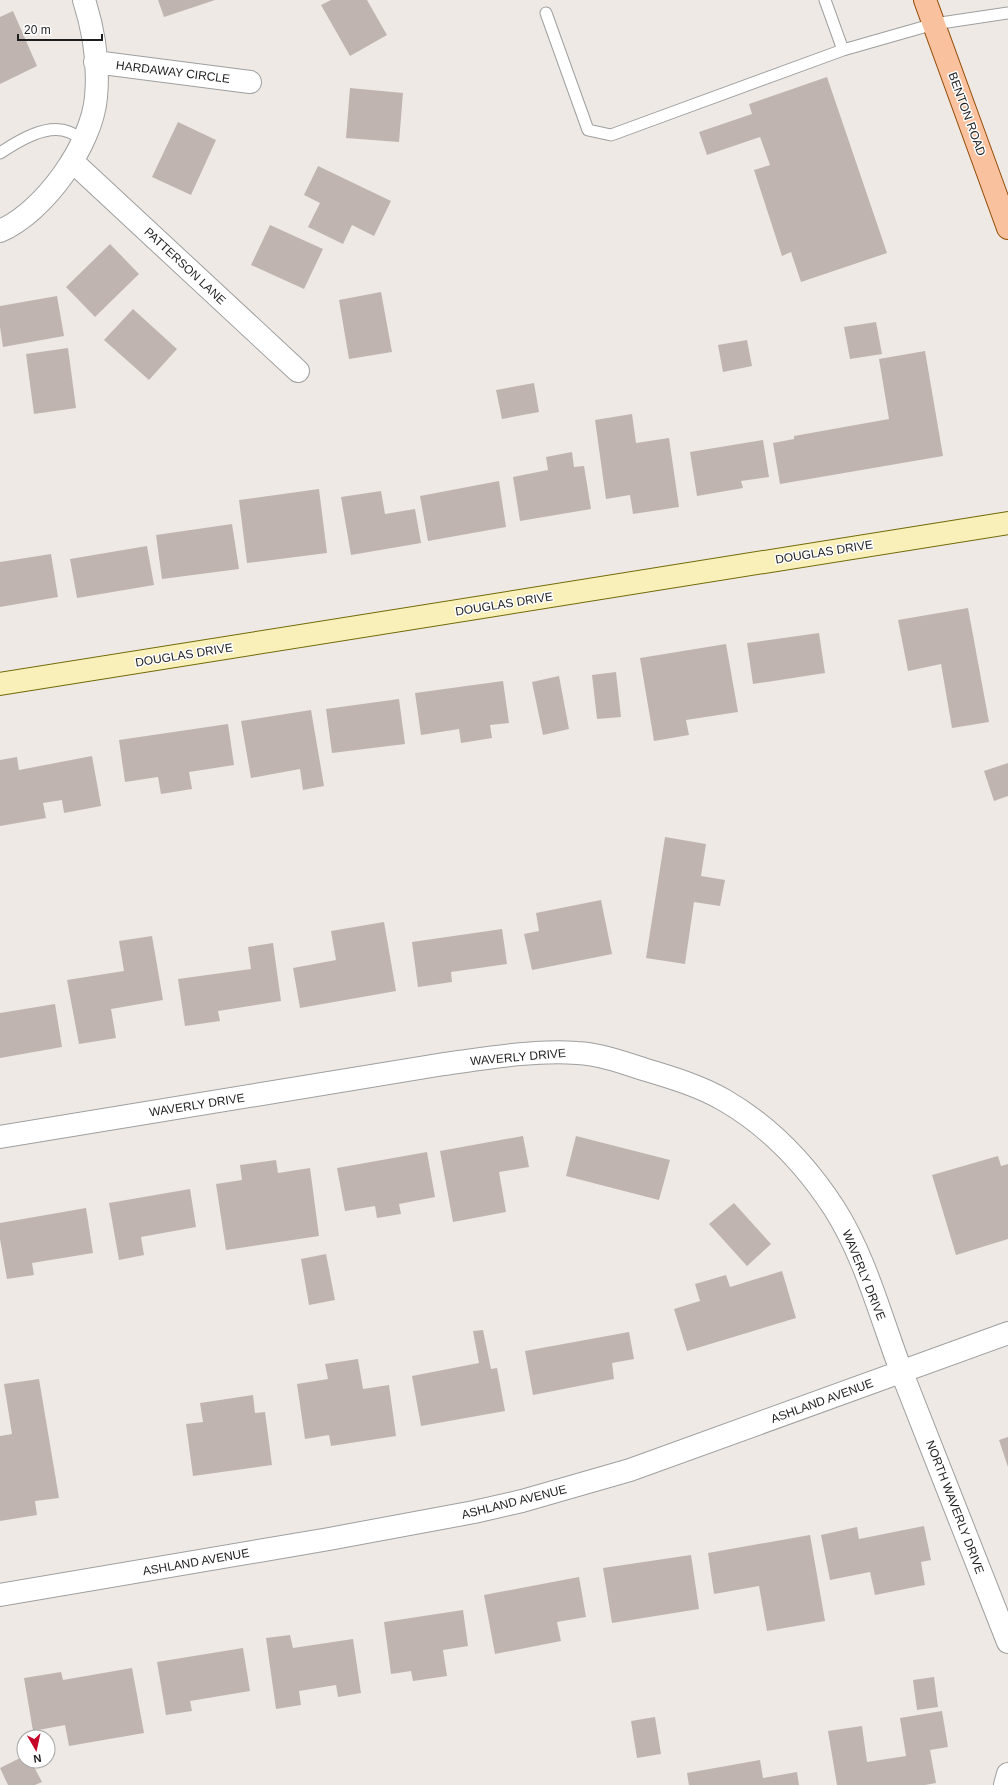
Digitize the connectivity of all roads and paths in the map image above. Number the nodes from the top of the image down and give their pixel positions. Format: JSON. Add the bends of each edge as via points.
{"nodes":[{"id":1,"x":84,"y":0,"type":"edge"},
{"id":2,"x":825,"y":0,"type":"edge"},
{"id":3,"x":925,"y":0,"type":"edge"},
{"id":4,"x":546,"y":12,"type":"dead end"},
{"id":5,"x":1008,"y":13,"type":"edge"},
{"id":6,"x":934,"y":24,"type":"junction"},
{"id":7,"x":843,"y":50,"type":"junction"},
{"id":8,"x":96,"y":62,"type":"junction"},
{"id":9,"x":250,"y":82,"type":"dead end"},
{"id":10,"x":83,"y":140,"type":"junction"},
{"id":11,"x":0,"y":152,"type":"edge"},
{"id":12,"x":72,"y":161,"type":"junction"},
{"id":13,"x":1008,"y":228,"type":"edge"},
{"id":14,"x":0,"y":231,"type":"edge"},
{"id":15,"x":298,"y":371,"type":"dead end"},
{"id":16,"x":1008,"y":523,"type":"edge"},
{"id":17,"x":0,"y":684,"type":"edge"},
{"id":18,"x":0,"y":1137,"type":"edge"},
{"id":19,"x":1008,"y":1333,"type":"edge"},
{"id":20,"x":902,"y":1372,"type":"junction"},
{"id":21,"x":0,"y":1595,"type":"edge"},
{"id":22,"x":1008,"y":1642,"type":"edge"},
{"id":23,"x":1008,"y":1774,"type":"edge"},
{"id":24,"x":1005,"y":1785,"type":"edge"}],
"edges":[{"from":1,"to":8,"type":"street","via":[[92,25]]},
{"from":2,"to":7,"type":"lane"},
{"from":3,"to":6,"type":"main road","name":"BENTON ROAD"},
{"from":4,"to":7,"type":"lane","via":[[588,130],[611,135]]},
{"from":5,"to":6,"type":"lane"},
{"from":6,"to":7,"type":"lane"},
{"from":6,"to":13,"type":"main road","name":"BENTON ROAD"},
{"from":8,"to":9,"type":"street","name":"HARDAWAY CIRCLE"},
{"from":8,"to":10,"type":"street","via":[[96,97],[92,118]]},
{"from":10,"to":11,"type":"lane","via":[[68,132],[54,130],[26,137]]},
{"from":10,"to":12,"type":"street"},
{"from":12,"to":14,"type":"street","via":[[53,189],[33,209]]},
{"from":12,"to":15,"type":"street","name":"PATTERSON LANE"},
{"from":16,"to":17,"type":"street","name":"DOUGLAS DRIVE"},
{"from":18,"to":20,"type":"street","name":"WAVERLY DRIVE","via":[[506,1056],[578,1053],[611,1059],[688,1084],[723,1099],[759,1122],[790,1151],[835,1209],[855,1246]]},
{"from":19,"to":20,"type":"street","name":"ASHLAND AVENUE"},
{"from":20,"to":21,"type":"street","name":"ASHLAND AVENUE","via":[[630,1470],[522,1501],[467,1514],[329,1539]]},
{"from":20,"to":22,"type":"street","name":"NORTH WAVERLY DRIVE"},
{"from":23,"to":24,"type":"street"}]}
